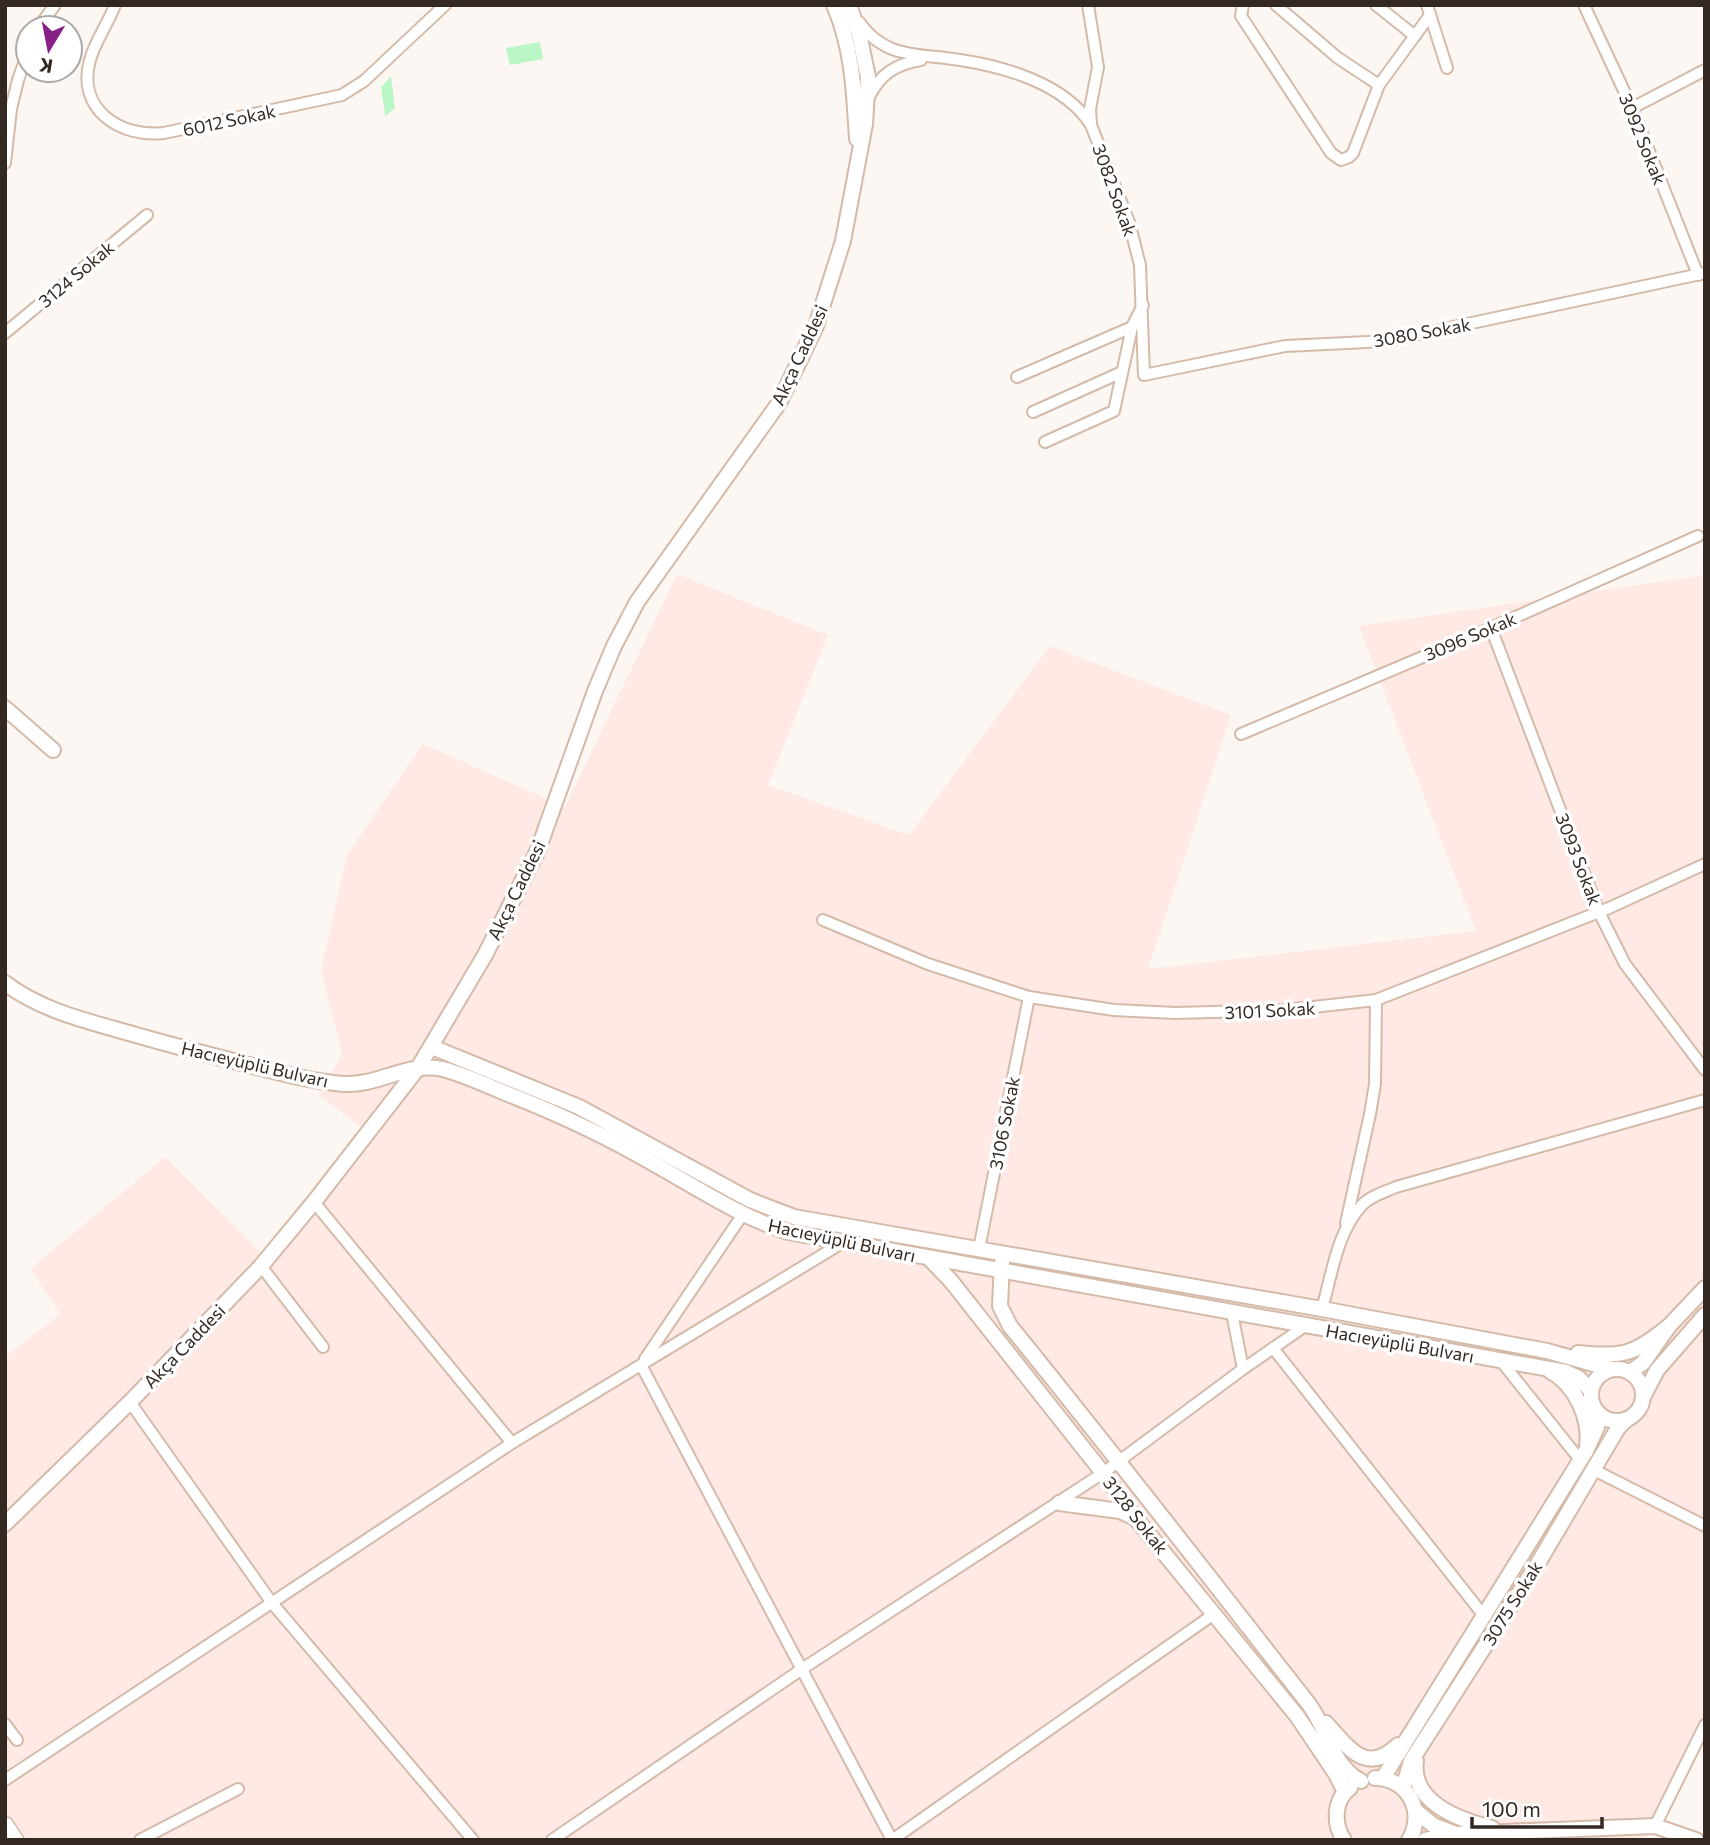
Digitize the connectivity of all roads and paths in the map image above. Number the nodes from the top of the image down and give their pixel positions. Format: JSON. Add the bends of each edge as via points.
{"nodes":[{"id":1,"x":115,"y":5,"type":"edge"},
{"id":2,"x":445,"y":5,"type":"edge"},
{"id":3,"x":834,"y":5,"type":"edge"},
{"id":4,"x":1088,"y":5,"type":"edge"},
{"id":5,"x":1243,"y":5,"type":"edge"},
{"id":6,"x":1276,"y":5,"type":"edge"},
{"id":7,"x":1376,"y":5,"type":"edge"},
{"id":8,"x":1584,"y":5,"type":"edge"},
{"id":9,"x":851,"y":10,"type":"edge"},
{"id":10,"x":1429,"y":10,"type":"edge"},
{"id":11,"x":1415,"y":36,"type":"junction"},
{"id":12,"x":934,"y":57,"type":"junction"},
{"id":13,"x":1447,"y":68,"type":"dead end"},
{"id":14,"x":1705,"y":70,"type":"edge"},
{"id":15,"x":17,"y":84,"type":"edge"},
{"id":16,"x":1378,"y":85,"type":"junction"},
{"id":17,"x":867,"y":100,"type":"junction"},
{"id":18,"x":1632,"y":108,"type":"junction"},
{"id":19,"x":1091,"y":125,"type":"junction"},
{"id":20,"x":858,"y":155,"type":"junction"},
{"id":21,"x":5,"y":163,"type":"edge"},
{"id":22,"x":147,"y":215,"type":"dead end"},
{"id":23,"x":1701,"y":274,"type":"edge"},
{"id":24,"x":1143,"y":305,"type":"junction"},
{"id":25,"x":1132,"y":327,"type":"junction"},
{"id":26,"x":5,"y":333,"type":"edge"},
{"id":27,"x":1122,"y":372,"type":"junction"},
{"id":28,"x":1144,"y":376,"type":"joint"},
{"id":29,"x":1017,"y":377,"type":"dead end"},
{"id":30,"x":1033,"y":412,"type":"dead end"},
{"id":31,"x":1045,"y":442,"type":"dead end"},
{"id":32,"x":1698,"y":536,"type":"dead end"},
{"id":33,"x":1492,"y":628,"type":"junction"},
{"id":34,"x":5,"y":708,"type":"edge"},
{"id":35,"x":1241,"y":734,"type":"dead end"},
{"id":36,"x":53,"y":750,"type":"dead end"},
{"id":37,"x":1705,"y":864,"type":"edge"},
{"id":38,"x":1599,"y":912,"type":"junction"},
{"id":39,"x":823,"y":920,"type":"dead end"},
{"id":40,"x":5,"y":983,"type":"edge"},
{"id":41,"x":1029,"y":997,"type":"junction"},
{"id":42,"x":1376,"y":1000,"type":"junction"},
{"id":43,"x":432,"y":1047,"type":"junction"},
{"id":44,"x":418,"y":1068,"type":"junction"},
{"id":45,"x":1705,"y":1070,"type":"edge"},
{"id":46,"x":1705,"y":1100,"type":"edge"},
{"id":47,"x":575,"y":1113,"type":"junction"},
{"id":48,"x":314,"y":1202,"type":"junction"},
{"id":49,"x":743,"y":1214,"type":"junction"},
{"id":50,"x":1344,"y":1229,"type":"junction"},
{"id":51,"x":932,"y":1241,"type":"junction"},
{"id":52,"x":842,"y":1243,"type":"junction"},
{"id":53,"x":979,"y":1250,"type":"junction"},
{"id":54,"x":1002,"y":1254,"type":"junction"},
{"id":55,"x":929,"y":1259,"type":"junction"},
{"id":56,"x":261,"y":1266,"type":"junction"},
{"id":57,"x":1000,"y":1272,"type":"junction"},
{"id":58,"x":1705,"y":1288,"type":"edge"},
{"id":59,"x":1322,"y":1309,"type":"junction"},
{"id":60,"x":1232,"y":1313,"type":"junction"},
{"id":61,"x":1705,"y":1315,"type":"edge"},
{"id":62,"x":1305,"y":1326,"type":"junction"},
{"id":63,"x":1669,"y":1326,"type":"junction"},
{"id":64,"x":323,"y":1347,"type":"dead end"},
{"id":65,"x":1273,"y":1348,"type":"junction"},
{"id":66,"x":1547,"y":1351,"type":"junction"},
{"id":67,"x":1501,"y":1361,"type":"junction"},
{"id":68,"x":641,"y":1365,"type":"junction"},
{"id":69,"x":1539,"y":1368,"type":"junction"},
{"id":70,"x":1243,"y":1369,"type":"junction"},
{"id":71,"x":1611,"y":1369,"type":"junction"},
{"id":72,"x":1630,"y":1372,"type":"junction"},
{"id":73,"x":1591,"y":1391,"type":"junction"},
{"id":74,"x":1644,"y":1395,"type":"junction"},
{"id":75,"x":130,"y":1402,"type":"junction"},
{"id":76,"x":1598,"y":1413,"type":"junction"},
{"id":77,"x":1626,"y":1420,"type":"junction"},
{"id":78,"x":512,"y":1443,"type":"junction"},
{"id":79,"x":1583,"y":1456,"type":"junction"},
{"id":80,"x":1120,"y":1461,"type":"junction"},
{"id":81,"x":1594,"y":1470,"type":"junction"},
{"id":82,"x":1103,"y":1473,"type":"junction"},
{"id":83,"x":1059,"y":1503,"type":"junction"},
{"id":84,"x":1137,"y":1520,"type":"junction"},
{"id":85,"x":5,"y":1524,"type":"edge"},
{"id":86,"x":1705,"y":1526,"type":"edge"},
{"id":87,"x":272,"y":1602,"type":"junction"},
{"id":88,"x":1229,"y":1602,"type":"junction"},
{"id":89,"x":1214,"y":1614,"type":"junction"},
{"id":90,"x":1484,"y":1616,"type":"junction"},
{"id":91,"x":802,"y":1669,"type":"junction"},
{"id":92,"x":1313,"y":1709,"type":"junction"},
{"id":93,"x":5,"y":1724,"type":"edge"},
{"id":94,"x":1705,"y":1725,"type":"edge"},
{"id":95,"x":1409,"y":1734,"type":"junction"},
{"id":96,"x":17,"y":1740,"type":"dead end"},
{"id":97,"x":1417,"y":1752,"type":"junction"},
{"id":98,"x":1383,"y":1778,"type":"junction"},
{"id":99,"x":5,"y":1780,"type":"edge"},
{"id":100,"x":1361,"y":1781,"type":"junction"},
{"id":101,"x":1403,"y":1788,"type":"junction"},
{"id":102,"x":238,"y":1789,"type":"dead end"},
{"id":103,"x":1345,"y":1792,"type":"junction"},
{"id":104,"x":1416,"y":1811,"type":"junction"},
{"id":105,"x":5,"y":1826,"type":"edge"},
{"id":106,"x":1655,"y":1826,"type":"junction"},
{"id":107,"x":1503,"y":1832,"type":"junction"},
{"id":108,"x":1620,"y":1833,"type":"edge"},
{"id":109,"x":1338,"y":1836,"type":"edge"},
{"id":110,"x":1457,"y":1837,"type":"edge"},
{"id":111,"x":15,"y":1840,"type":"edge"},
{"id":112,"x":140,"y":1840,"type":"edge"},
{"id":113,"x":473,"y":1840,"type":"edge"},
{"id":114,"x":552,"y":1840,"type":"edge"},
{"id":115,"x":892,"y":1840,"type":"edge"},
{"id":116,"x":1409,"y":1840,"type":"edge"},
{"id":117,"x":1425,"y":1840,"type":"edge"},
{"id":118,"x":1696,"y":1840,"type":"edge"}],
"edges":[{"from":1,"to":2,"type":"street","name":"6012 Sokak","via":[[89,63],[91,98],[107,119],[145,135],[342,94],[364,81]]},
{"from":3,"to":20,"type":"street","name":"Akça Caddesi","via":[[852,69]]},
{"from":4,"to":19,"type":"street","name":"3082 Sokak","via":[[1098,67]]},
{"from":5,"to":16,"type":"street","via":[[1241,16],[1335,157],[1344,159],[1353,153]]},
{"from":6,"to":16,"type":"street"},
{"from":7,"to":11,"type":"street"},
{"from":8,"to":18,"type":"street","name":"3092 Sokak"},
{"from":9,"to":12,"type":"street","via":[[876,42],[911,55]]},
{"from":9,"to":17,"type":"street","name":"Akça Caddesi","via":[[864,53]]},
{"from":10,"to":11,"type":"street"},
{"from":10,"to":13,"type":"street"},
{"from":11,"to":16,"type":"street"},
{"from":12,"to":17,"type":"street","via":[[896,66],[882,76]]},
{"from":12,"to":19,"type":"street","via":[[983,64],[1028,78],[1072,103]]},
{"from":14,"to":18,"type":"street"},
{"from":15,"to":21,"type":"street"},
{"from":17,"to":20,"type":"street","name":"Akça Caddesi"},
{"from":18,"to":23,"type":"street","name":"3092 Sokak"},
{"from":19,"to":24,"type":"street","name":"3082 Sokak","via":[[1129,222],[1140,265]]},
{"from":20,"to":43,"type":"street","name":"Akça Caddesi","via":[[834,274],[798,367],[759,433],[637,602],[595,691],[538,850]]},
{"from":22,"to":26,"type":"street","name":"3124 Sokak"},
{"from":23,"to":28,"type":"street","name":"3080 Sokak","via":[[1388,341],[1285,346]]},
{"from":24,"to":25,"type":"street"},
{"from":24,"to":28,"type":"street","name":"3082 Sokak"},
{"from":25,"to":27,"type":"street"},
{"from":25,"to":29,"type":"street"},
{"from":27,"to":30,"type":"street"},
{"from":27,"to":31,"type":"street","via":[[1114,411]]},
{"from":32,"to":33,"type":"street","name":"3096 Sokak"},
{"from":33,"to":35,"type":"street","name":"3096 Sokak"},
{"from":33,"to":38,"type":"street","name":"3093 Sokak"},
{"from":34,"to":36,"type":"street"},
{"from":37,"to":38,"type":"street","name":"3101 Sokak"},
{"from":38,"to":42,"type":"street","name":"3101 Sokak"},
{"from":38,"to":45,"type":"street","name":"3093 Sokak","via":[[1625,964]]},
{"from":39,"to":41,"type":"street","name":"3101 Sokak","via":[[928,964]]},
{"from":40,"to":44,"type":"street","name":"Hacıeyüplü Bulvarı","via":[[75,1017],[310,1080],[369,1082]]},
{"from":41,"to":42,"type":"street","name":"3101 Sokak","via":[[1114,1010],[1175,1013],[1286,1010]]},
{"from":41,"to":53,"type":"street","name":"3106 Sokak"},
{"from":42,"to":50,"type":"street","via":[[1375,1084]]},
{"from":43,"to":44,"type":"street","name":"Akça Caddesi"},
{"from":43,"to":47,"type":"street","name":"Hacıeyüplü Bulvarı"},
{"from":44,"to":47,"type":"street","name":"Hacıeyüplü Bulvarı","via":[[442,1069]]},
{"from":44,"to":48,"type":"street","name":"Akça Caddesi"},
{"from":46,"to":50,"type":"street","via":[[1396,1187],[1363,1203]]},
{"from":47,"to":49,"type":"street","name":"Hacıeyüplü Bulvarı"},
{"from":47,"to":51,"type":"street","name":"Hacıeyüplü Bulvarı","via":[[777,1212]]},
{"from":48,"to":56,"type":"street","name":"Akça Caddesi"},
{"from":48,"to":78,"type":"street"},
{"from":49,"to":52,"type":"street","name":"Hacıeyüplü Bulvarı","via":[[788,1232]]},
{"from":49,"to":68,"type":"street"},
{"from":50,"to":59,"type":"street"},
{"from":51,"to":53,"type":"street","name":"Hacıeyüplü Bulvarı"},
{"from":51,"to":55,"type":"street"},
{"from":52,"to":55,"type":"street","name":"Hacıeyüplü Bulvarı"},
{"from":52,"to":68,"type":"street"},
{"from":53,"to":54,"type":"street","name":"Hacıeyüplü Bulvarı"},
{"from":54,"to":57,"type":"street","name":"3128 Sokak"},
{"from":54,"to":59,"type":"street","name":"Hacıeyüplü Bulvarı"},
{"from":55,"to":57,"type":"street","name":"Hacıeyüplü Bulvarı"},
{"from":55,"to":82,"type":"street","name":"3128 Sokak"},
{"from":56,"to":64,"type":"street"},
{"from":56,"to":75,"type":"street","name":"Akça Caddesi"},
{"from":57,"to":60,"type":"street","name":"Hacıeyüplü Bulvarı"},
{"from":57,"to":80,"type":"street","name":"3128 Sokak","via":[[1004,1317]]},
{"from":58,"to":63,"type":"street"},
{"from":59,"to":62,"type":"street"},
{"from":59,"to":66,"type":"street","name":"Hacıeyüplü Bulvarı"},
{"from":60,"to":62,"type":"street","name":"Hacıeyüplü Bulvarı"},
{"from":60,"to":70,"type":"street"},
{"from":61,"to":74,"type":"street","via":[[1657,1370]]},
{"from":62,"to":65,"type":"street"},
{"from":62,"to":67,"type":"street","name":"Hacıeyüplü Bulvarı"},
{"from":63,"to":66,"type":"street","via":[[1642,1347],[1613,1356]]},
{"from":63,"to":72,"type":"street","via":[[1643,1363]]},
{"from":65,"to":70,"type":"street"},
{"from":65,"to":90,"type":"street"},
{"from":66,"to":71,"type":"street","name":"Hacıeyüplü Bulvarı"},
{"from":67,"to":69,"type":"street","name":"Hacıeyüplü Bulvarı"},
{"from":67,"to":79,"type":"street"},
{"from":68,"to":78,"type":"street"},
{"from":68,"to":91,"type":"street"},
{"from":69,"to":73,"type":"street","name":"Hacıeyüplü Bulvarı","via":[[1570,1373]]},
{"from":69,"to":79,"type":"street","via":[[1557,1375],[1571,1389],[1585,1422],[1588,1439]]},
{"from":70,"to":80,"type":"street"},
{"from":71,"to":72,"type":"street"},
{"from":71,"to":73,"type":"street","via":[[1598,1377]]},
{"from":72,"to":74,"type":"street"},
{"from":73,"to":76,"type":"street"},
{"from":74,"to":77,"type":"street","via":[[1638,1410]]},
{"from":75,"to":85,"type":"street","name":"Akça Caddesi"},
{"from":75,"to":87,"type":"street"},
{"from":76,"to":77,"type":"street","via":[[1611,1420]]},
{"from":76,"to":79,"type":"street","name":"3075 Sokak","via":[[1597,1427]]},
{"from":77,"to":81,"type":"street","name":"3075 Sokak"},
{"from":78,"to":87,"type":"street"},
{"from":79,"to":90,"type":"street","name":"3075 Sokak"},
{"from":80,"to":82,"type":"street"},
{"from":80,"to":88,"type":"street","name":"3128 Sokak"},
{"from":81,"to":86,"type":"street"},
{"from":81,"to":97,"type":"street","name":"3075 Sokak"},
{"from":82,"to":83,"type":"street"},
{"from":82,"to":84,"type":"street","name":"3128 Sokak"},
{"from":83,"to":84,"type":"street","via":[[1120,1511]]},
{"from":83,"to":91,"type":"street"},
{"from":84,"to":89,"type":"street","name":"3128 Sokak"},
{"from":87,"to":99,"type":"street"},
{"from":87,"to":113,"type":"street"},
{"from":88,"to":89,"type":"street"},
{"from":88,"to":92,"type":"street","name":"3128 Sokak"},
{"from":89,"to":103,"type":"street","name":"3128 Sokak","via":[[1297,1716]]},
{"from":89,"to":115,"type":"street"},
{"from":90,"to":95,"type":"street","name":"3075 Sokak"},
{"from":91,"to":114,"type":"street"},
{"from":91,"to":115,"type":"street"},
{"from":92,"to":95,"type":"street","name":"3128 Sokak","via":[[1351,1750],[1368,1759],[1389,1754]]},
{"from":92,"to":100,"type":"street","name":"3128 Sokak","via":[[1346,1771]]},
{"from":93,"to":96,"type":"street"},
{"from":94,"to":106,"type":"street"},
{"from":95,"to":98,"type":"street","name":"3075 Sokak"},
{"from":97,"to":101,"type":"street","name":"3075 Sokak"},
{"from":97,"to":107,"type":"street","via":[[1415,1778],[1426,1795],[1461,1820]]},
{"from":98,"to":100,"type":"street"},
{"from":98,"to":101,"type":"street"},
{"from":100,"to":103,"type":"street"},
{"from":101,"to":104,"type":"street"},
{"from":102,"to":112,"type":"street"},
{"from":103,"to":109,"type":"street","via":[[1337,1811]]},
{"from":104,"to":110,"type":"street"},
{"from":104,"to":116,"type":"street"},
{"from":105,"to":111,"type":"main road"},
{"from":106,"to":108,"type":"street"},
{"from":106,"to":118,"type":"street"},
{"from":107,"to":108,"type":"street"},
{"from":107,"to":110,"type":"street"},
{"from":110,"to":117,"type":"street"}]}
